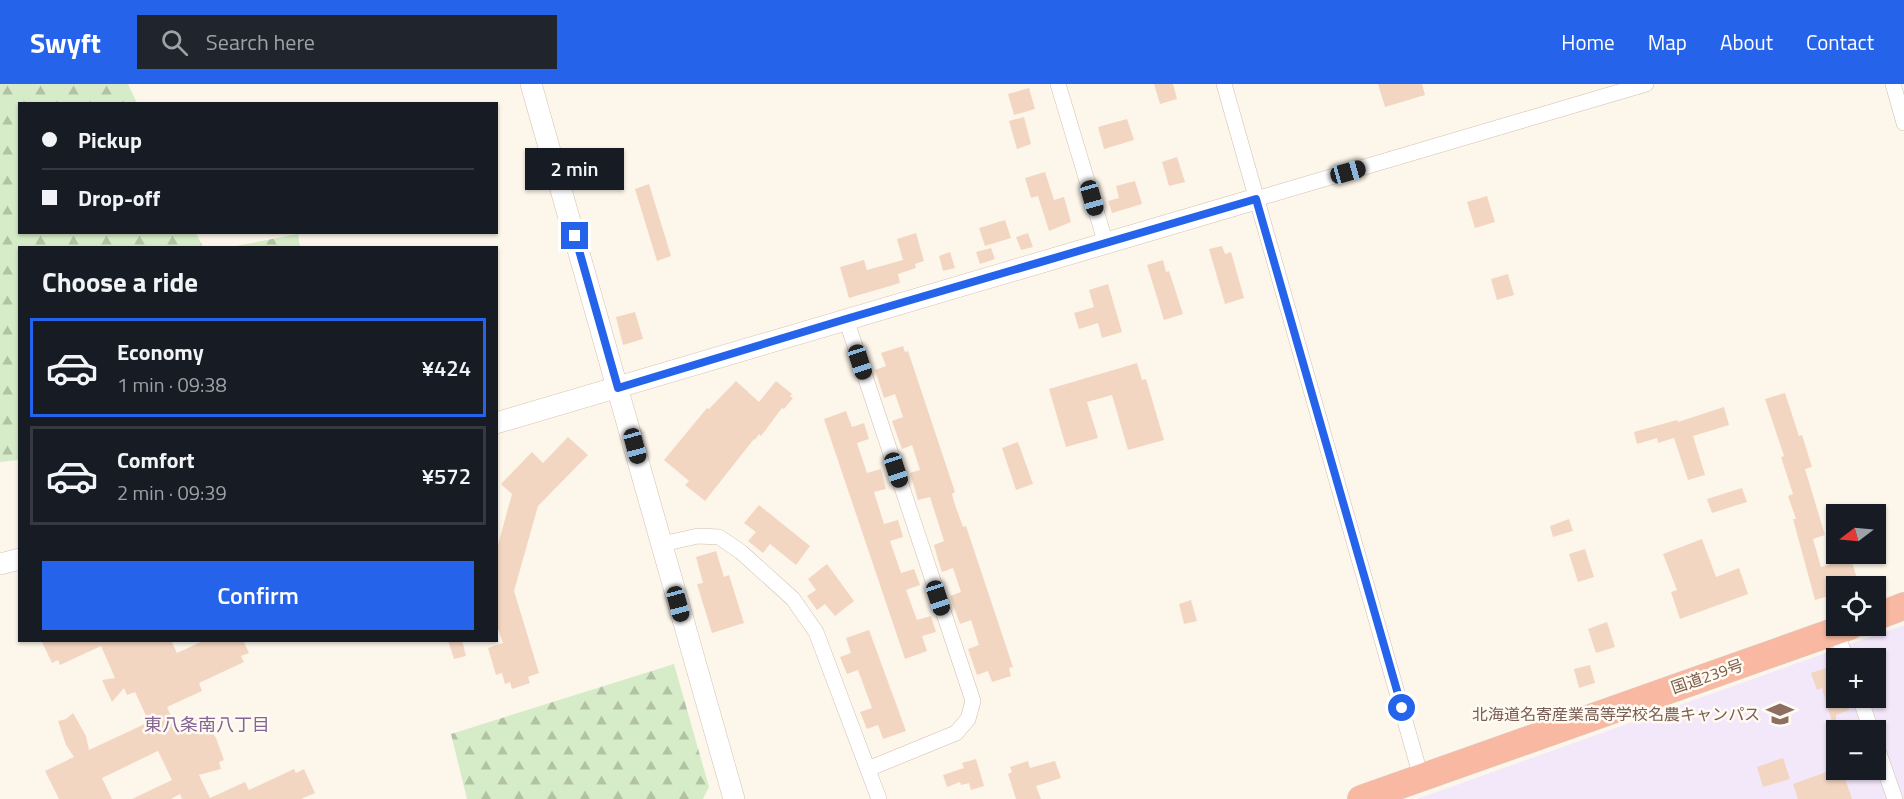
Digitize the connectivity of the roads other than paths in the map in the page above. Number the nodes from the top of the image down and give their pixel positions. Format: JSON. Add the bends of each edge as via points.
{"nodes":[{"id":1,"x":531,"y":84,"type":"edge"},
{"id":2,"x":1058,"y":84,"type":"edge"},
{"id":3,"x":1224,"y":84,"type":"edge"},
{"id":4,"x":1646,"y":84,"type":"edge"},
{"id":5,"x":1893,"y":84,"type":"edge"},
{"id":6,"x":1904,"y":123,"type":"edge"},
{"id":7,"x":1256,"y":199,"type":"junction"},
{"id":8,"x":1106,"y":244,"type":"junction"},
{"id":9,"x":846,"y":319,"type":"junction"},
{"id":10,"x":618,"y":388,"type":"junction"},
{"id":11,"x":498,"y":422,"type":"edge"},
{"id":12,"x":662,"y":544,"type":"junction"},
{"id":13,"x":18,"y":560,"type":"edge"},
{"id":14,"x":0,"y":564,"type":"edge"},
{"id":15,"x":1904,"y":606,"type":"edge"},
{"id":16,"x":1886,"y":613,"type":"edge"},
{"id":17,"x":1826,"y":634,"type":"edge"},
{"id":18,"x":868,"y":769,"type":"junction"},
{"id":19,"x":1886,"y":773,"type":"edge"},
{"id":20,"x":1421,"y":777,"type":"junction"},
{"id":21,"x":734,"y":799,"type":"edge"},
{"id":22,"x":879,"y":799,"type":"edge"},
{"id":23,"x":1361,"y":799,"type":"edge"},
{"id":24,"x":1895,"y":799,"type":"edge"}],
"edges":[{"from":1,"to":10,"type":"street"},
{"from":2,"to":8,"type":"street"},
{"from":3,"to":7,"type":"street"},
{"from":4,"to":7,"type":"street"},
{"from":5,"to":6,"type":"street"},
{"from":7,"to":8,"type":"street"},
{"from":7,"to":20,"type":"street"},
{"from":8,"to":9,"type":"street"},
{"from":9,"to":10,"type":"street"},
{"from":9,"to":18,"type":"street","via":[[973,701],[968,718],[956,733]]},
{"from":10,"to":11,"type":"street"},
{"from":10,"to":12,"type":"street"},
{"from":12,"to":18,"type":"street","via":[[698,536],[719,537],[794,599],[816,632]]},
{"from":12,"to":21,"type":"street"},
{"from":13,"to":14,"type":"street"},
{"from":15,"to":16,"type":"highway"},
{"from":17,"to":20,"type":"highway","name":"国道239号"},
{"from":18,"to":22,"type":"street"},
{"from":19,"to":24,"type":"street"},
{"from":20,"to":23,"type":"highway","name":"国道239号"}]}
